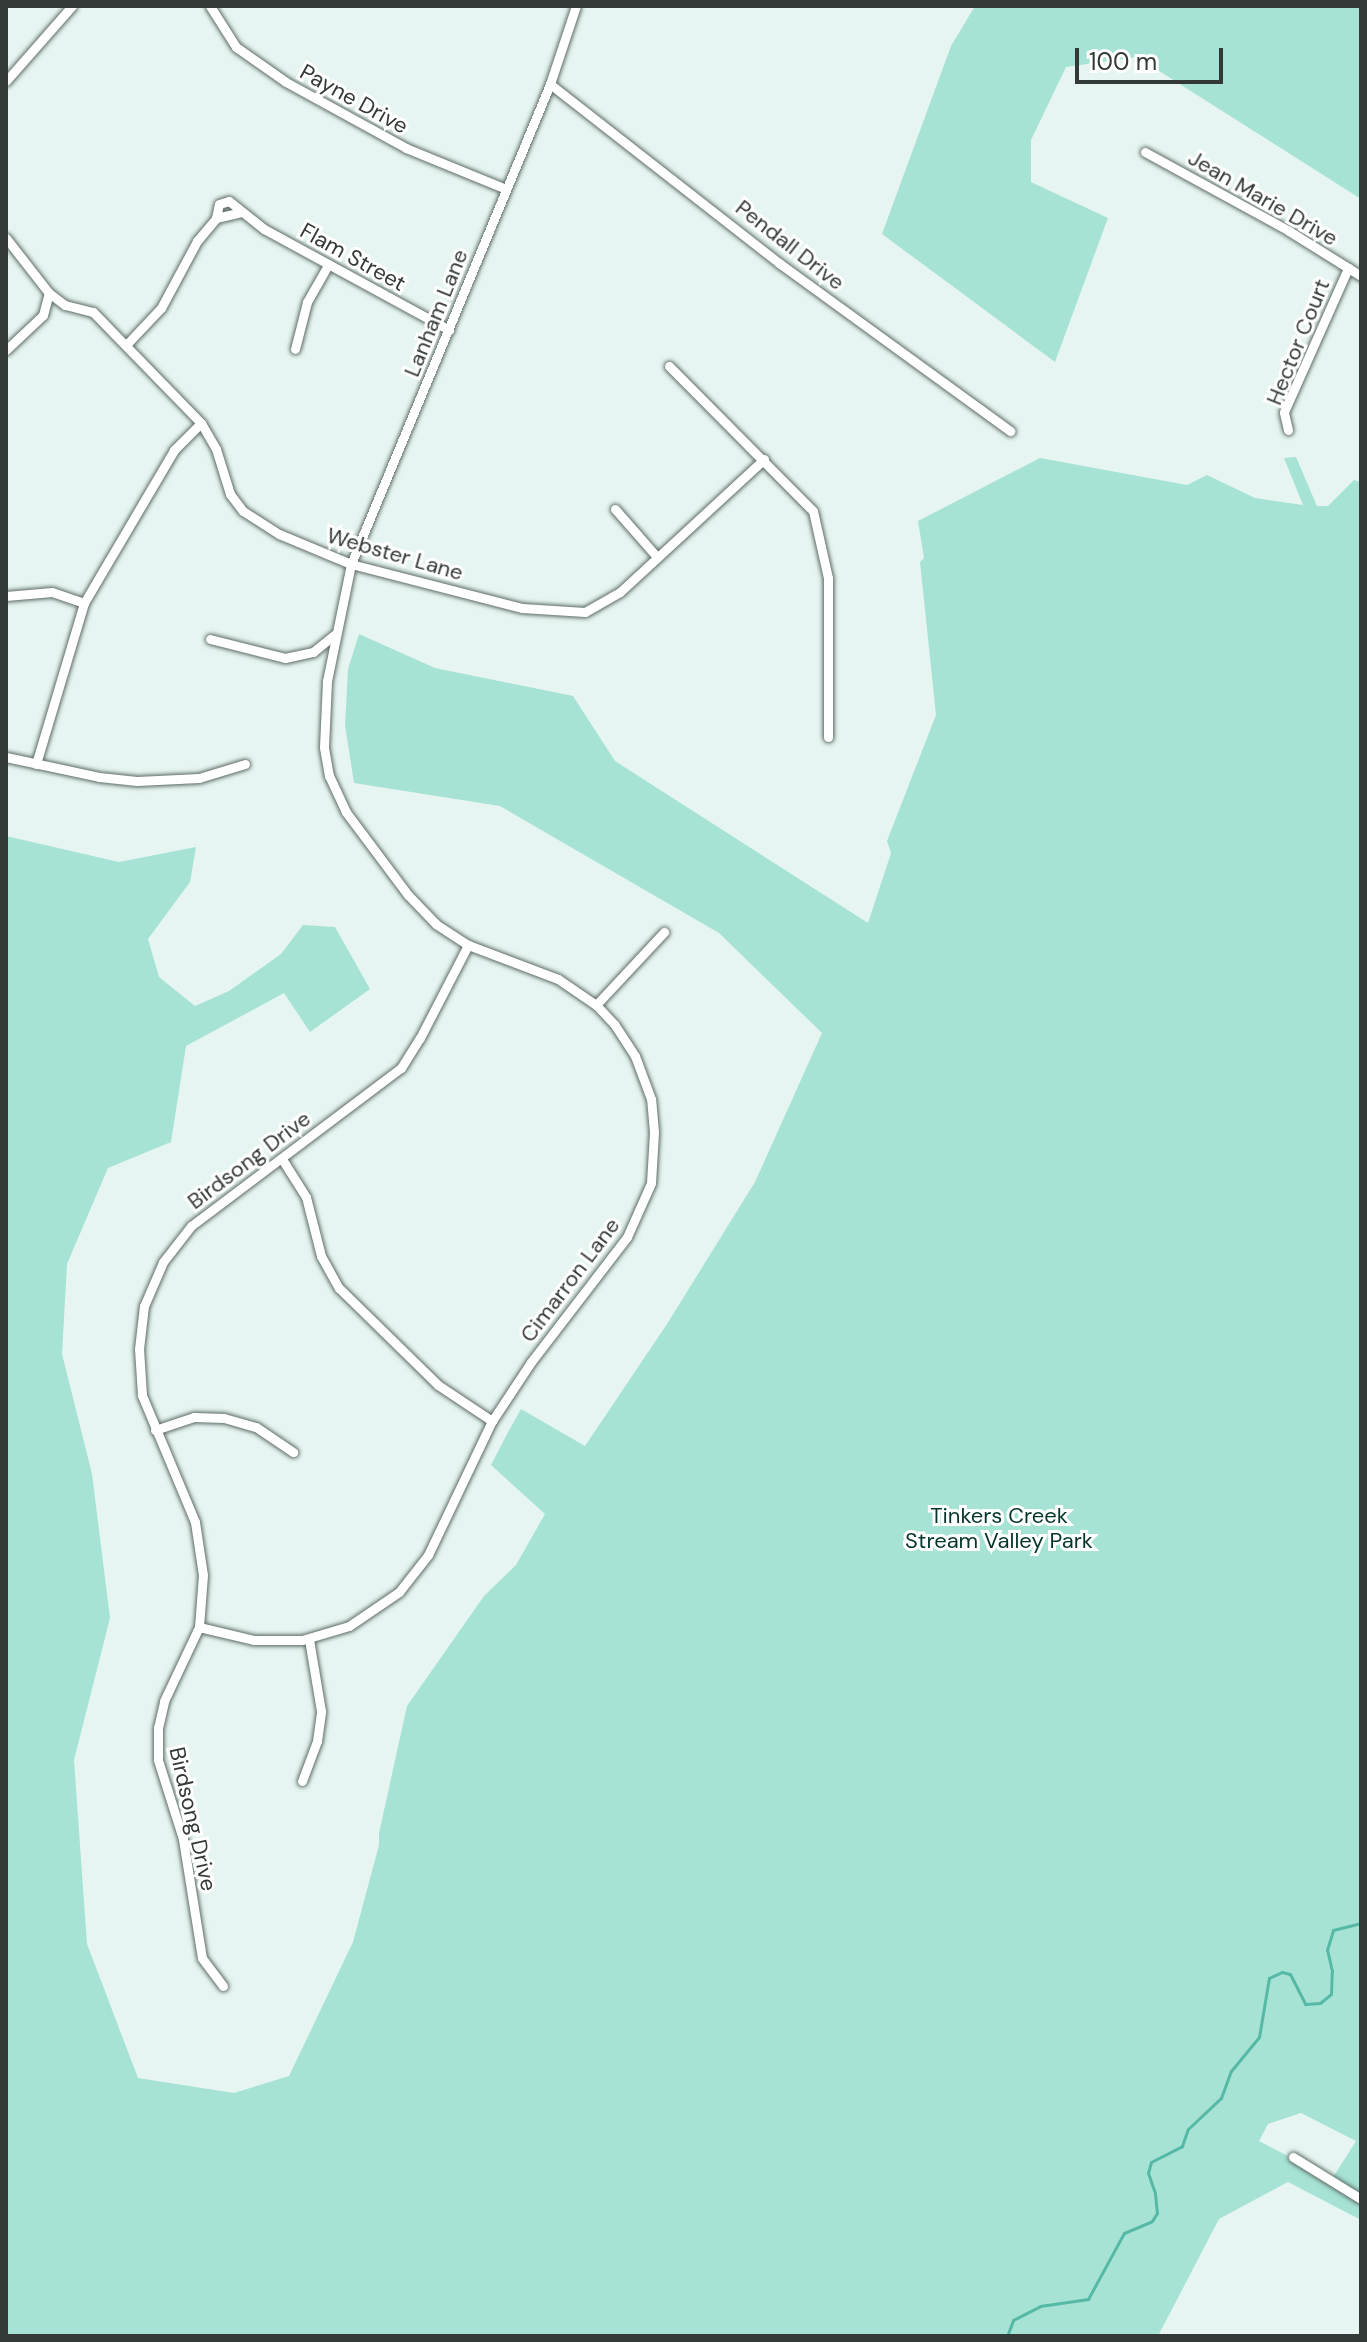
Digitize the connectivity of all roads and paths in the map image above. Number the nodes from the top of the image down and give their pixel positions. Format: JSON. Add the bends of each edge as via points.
{"nodes":[{"id":1,"x":72,"y":6,"type":"edge"},
{"id":2,"x":210,"y":6,"type":"edge"},
{"id":3,"x":576,"y":6,"type":"edge"},
{"id":4,"x":6,"y":81,"type":"edge"},
{"id":5,"x":550,"y":84,"type":"junction"},
{"id":6,"x":1145,"y":152,"type":"dead end"},
{"id":7,"x":506,"y":189,"type":"junction"},
{"id":8,"x":6,"y":238,"type":"edge"},
{"id":9,"x":328,"y":265,"type":"junction"},
{"id":10,"x":1348,"y":268,"type":"junction"},
{"id":11,"x":1361,"y":276,"type":"edge"},
{"id":12,"x":49,"y":293,"type":"junction"},
{"id":13,"x":449,"y":330,"type":"junction"},
{"id":14,"x":126,"y":345,"type":"junction"},
{"id":15,"x":295,"y":349,"type":"dead end"},
{"id":16,"x":6,"y":350,"type":"edge"},
{"id":17,"x":669,"y":366,"type":"dead end"},
{"id":18,"x":201,"y":423,"type":"junction"},
{"id":19,"x":1288,"y":430,"type":"dead end"},
{"id":20,"x":1010,"y":431,"type":"dead end"},
{"id":21,"x":764,"y":459,"type":"junction"},
{"id":22,"x":615,"y":509,"type":"dead end"},
{"id":23,"x":657,"y":557,"type":"junction"},
{"id":24,"x":351,"y":564,"type":"junction"},
{"id":25,"x":6,"y":596,"type":"edge"},
{"id":26,"x":84,"y":603,"type":"junction"},
{"id":27,"x":210,"y":639,"type":"dead end"},
{"id":28,"x":333,"y":639,"type":"junction"},
{"id":29,"x":323,"y":726,"type":"joint"},
{"id":30,"x":828,"y":737,"type":"dead end"},
{"id":31,"x":6,"y":757,"type":"edge"},
{"id":32,"x":36,"y":764,"type":"junction"},
{"id":33,"x":245,"y":764,"type":"dead end"},
{"id":34,"x":664,"y":932,"type":"dead end"},
{"id":35,"x":468,"y":945,"type":"junction"},
{"id":36,"x":596,"y":1005,"type":"junction"},
{"id":37,"x":282,"y":1159,"type":"junction"},
{"id":38,"x":492,"y":1421,"type":"junction"},
{"id":39,"x":155,"y":1430,"type":"junction"},
{"id":40,"x":293,"y":1452,"type":"dead end"},
{"id":41,"x":199,"y":1627,"type":"junction"},
{"id":42,"x":309,"y":1639,"type":"junction"},
{"id":43,"x":302,"y":1781,"type":"dead end"},
{"id":44,"x":223,"y":1986,"type":"dead end"},
{"id":45,"x":1293,"y":2157,"type":"dead end"},
{"id":46,"x":1361,"y":2199,"type":"edge"}],
"edges":[{"from":1,"to":4,"type":"street"},
{"from":2,"to":7,"type":"street","name":"Payne Drive","via":[[244,55],[286,82],[406,148]]},
{"from":3,"to":5,"type":"street","name":"Lanham Lane"},
{"from":5,"to":7,"type":"street","name":"Lanham Lane"},
{"from":5,"to":20,"type":"street","name":"Pendall Drive","via":[[779,263]]},
{"from":6,"to":10,"type":"street","name":"Jean Marie Drive"},
{"from":7,"to":13,"type":"street","name":"Lanham Lane"},
{"from":8,"to":12,"type":"street","name":"Webster Lane"},
{"from":9,"to":13,"type":"street","name":"Flam Street"},
{"from":9,"to":14,"type":"street","name":"Flam Street","via":[[241,212],[216,218],[197,241],[161,308]]},
{"from":9,"to":15,"type":"street","via":[[307,302]]},
{"from":10,"to":11,"type":"street","name":"Jean Marie Drive"},
{"from":10,"to":19,"type":"street","name":"Hector Court","via":[[1284,412]]},
{"from":12,"to":14,"type":"street","name":"Webster Lane","via":[[65,305],[93,312]]},
{"from":12,"to":16,"type":"street","via":[[43,315]]},
{"from":13,"to":24,"type":"street","name":"Lanham Lane"},
{"from":14,"to":18,"type":"street","name":"Webster Lane"},
{"from":17,"to":21,"type":"street"},
{"from":18,"to":24,"type":"street","name":"Webster Lane","via":[[216,449],[230,494],[243,511],[279,534]]},
{"from":18,"to":26,"type":"street","via":[[174,450]]},
{"from":21,"to":23,"type":"street","name":"Webster Lane"},
{"from":21,"to":30,"type":"street","via":[[813,511],[828,578]]},
{"from":22,"to":23,"type":"street"},
{"from":23,"to":24,"type":"street","name":"Webster Lane","via":[[620,592],[585,612],[522,608]]},
{"from":24,"to":28,"type":"street","name":"Lanham Lane"},
{"from":25,"to":26,"type":"street","via":[[52,592]]},
{"from":26,"to":32,"type":"street"},
{"from":27,"to":28,"type":"street","via":[[285,658],[313,652]]},
{"from":28,"to":29,"type":"street","name":"Lanham Lane"},
{"from":29,"to":35,"type":"street","name":"Cimarron Lane","via":[[329,776],[354,826],[418,907]]},
{"from":31,"to":32,"type":"street"},
{"from":32,"to":33,"type":"street","via":[[161,782],[199,778]]},
{"from":34,"to":36,"type":"street"},
{"from":35,"to":36,"type":"street","name":"Cimarron Lane","via":[[546,973]]},
{"from":35,"to":37,"type":"street","name":"Birdsong Drive","via":[[401,1068]]},
{"from":36,"to":38,"type":"street","name":"Cimarron Lane","via":[[624,1038],[646,1084],[654,1132],[651,1183],[627,1237]]},
{"from":37,"to":38,"type":"street","via":[[306,1197],[321,1256],[339,1288],[438,1385]]},
{"from":37,"to":39,"type":"street","name":"Birdsong Drive","via":[[205,1213],[163,1262],[144,1306],[139,1349],[142,1395]]},
{"from":38,"to":42,"type":"street","name":"Cimarron Lane","via":[[423,1564],[399,1592],[363,1619]]},
{"from":39,"to":40,"type":"street","via":[[194,1417],[224,1418],[256,1427]]},
{"from":39,"to":41,"type":"street","name":"Birdsong Drive","via":[[200,1540]]},
{"from":41,"to":42,"type":"street","name":"Cimarron Lane","via":[[254,1640]]},
{"from":41,"to":44,"type":"street","name":"Birdsong Drive","via":[[164,1701],[157,1749],[183,1839],[202,1958]]},
{"from":42,"to":43,"type":"street","via":[[321,1711]]},
{"from":45,"to":46,"type":"street"}]}
